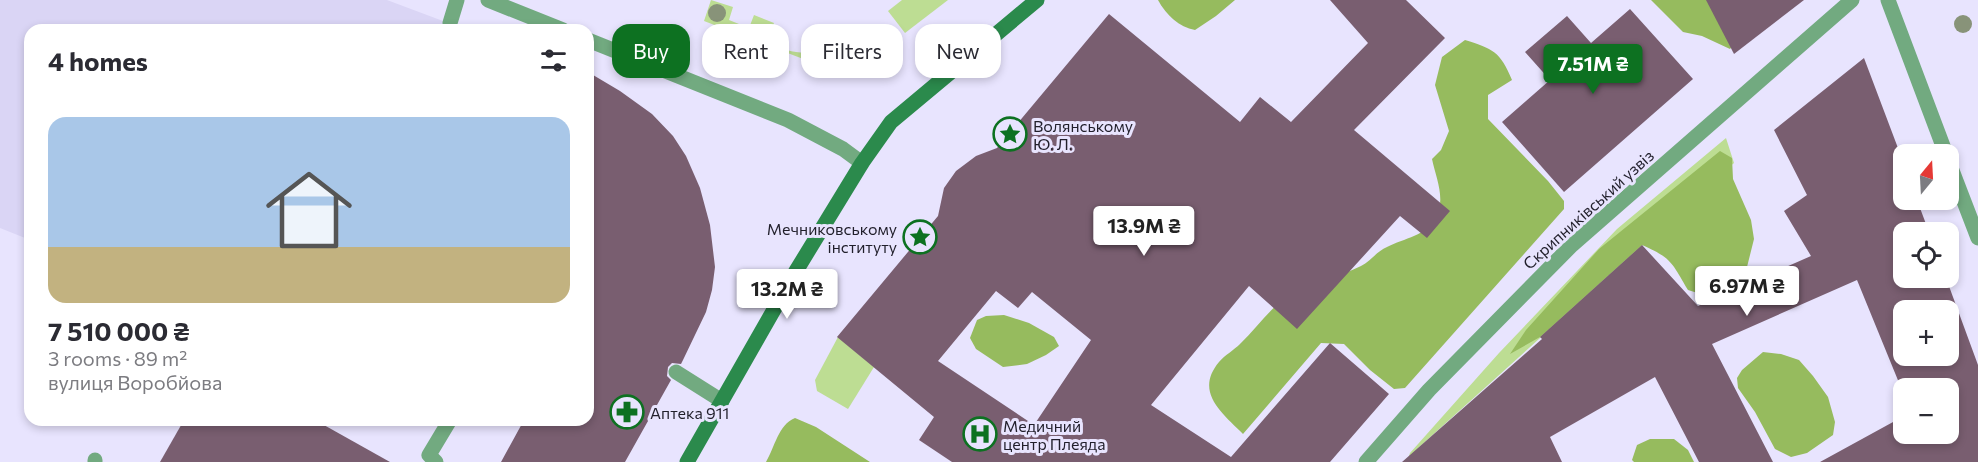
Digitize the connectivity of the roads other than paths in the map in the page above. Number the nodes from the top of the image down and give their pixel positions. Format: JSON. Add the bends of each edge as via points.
{"nodes":[{"id":1,"x":457,"y":0,"type":"edge"},
{"id":2,"x":488,"y":0,"type":"edge"},
{"id":3,"x":1037,"y":0,"type":"edge"},
{"id":4,"x":1852,"y":0,"type":"edge"},
{"id":5,"x":1888,"y":0,"type":"edge"},
{"id":6,"x":450,"y":23,"type":"dead end"},
{"id":7,"x":548,"y":24,"type":"edge"},
{"id":8,"x":594,"y":42,"type":"edge"},
{"id":9,"x":1942,"y":144,"type":"edge"},
{"id":10,"x":862,"y":163,"type":"junction"},
{"id":11,"x":1959,"y":189,"type":"edge"},
{"id":12,"x":1978,"y":238,"type":"edge"},
{"id":13,"x":676,"y":372,"type":"dead end"},
{"id":14,"x":722,"y":401,"type":"junction"},
{"id":15,"x":446,"y":426,"type":"edge"},
{"id":16,"x":436,"y":462,"type":"edge"},
{"id":17,"x":687,"y":462,"type":"edge"},
{"id":18,"x":1366,"y":462,"type":"edge"}],
"edges":[{"from":1,"to":6,"type":"street"},
{"from":2,"to":7,"type":"street"},
{"from":3,"to":10,"type":"main road","via":[[891,122]]},
{"from":4,"to":18,"type":"street","name":"Скрипниківський узвіз","via":[[1572,245],[1429,390]]},
{"from":5,"to":9,"type":"street"},
{"from":8,"to":10,"type":"street","via":[[788,120]]},
{"from":10,"to":14,"type":"main road"},
{"from":11,"to":12,"type":"street"},
{"from":13,"to":14,"type":"street"},
{"from":14,"to":17,"type":"main road"},
{"from":15,"to":16,"type":"street","via":[[429,455]]}]}
